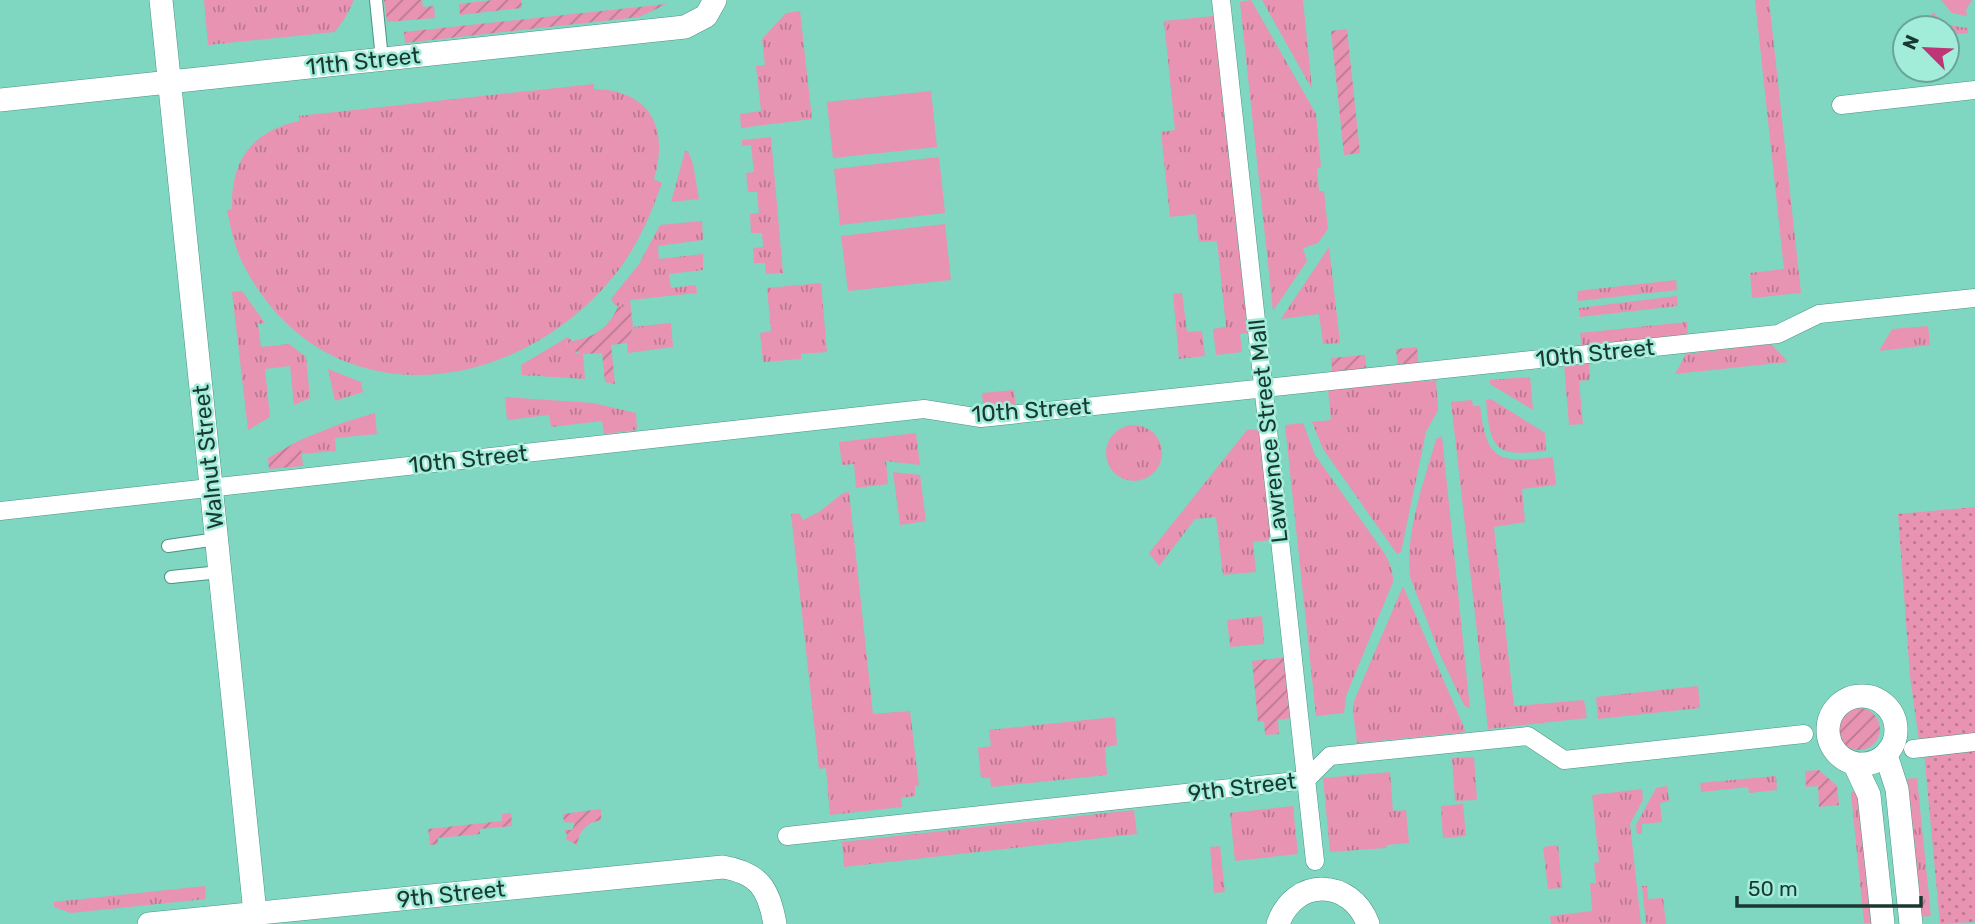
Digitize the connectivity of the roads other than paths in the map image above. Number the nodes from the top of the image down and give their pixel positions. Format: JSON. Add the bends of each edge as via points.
{"nodes":[{"id":1,"x":161,"y":0,"type":"edge"},
{"id":2,"x":376,"y":0,"type":"edge"},
{"id":3,"x":715,"y":0,"type":"edge"},
{"id":4,"x":1221,"y":0,"type":"edge"},
{"id":5,"x":382,"y":60,"type":"junction"},
{"id":6,"x":170,"y":82,"type":"junction"},
{"id":7,"x":1975,"y":90,"type":"edge"},
{"id":8,"x":0,"y":100,"type":"edge"},
{"id":9,"x":1841,"y":105,"type":"dead end"},
{"id":10,"x":1975,"y":298,"type":"edge"},
{"id":11,"x":1264,"y":389,"type":"junction"},
{"id":12,"x":212,"y":488,"type":"junction"},
{"id":13,"x":0,"y":511,"type":"edge"},
{"id":14,"x":217,"y":540,"type":"junction"},
{"id":15,"x":168,"y":546,"type":"dead end"},
{"id":16,"x":220,"y":572,"type":"junction"},
{"id":17,"x":171,"y":577,"type":"dead end"},
{"id":18,"x":1804,"y":734,"type":"dead end"},
{"id":19,"x":1975,"y":742,"type":"edge"},
{"id":20,"x":1913,"y":749,"type":"dead end"},
{"id":21,"x":1886,"y":755,"type":"junction"},
{"id":22,"x":1854,"y":763,"type":"junction"},
{"id":23,"x":1306,"y":780,"type":"junction"},
{"id":24,"x":787,"y":836,"type":"dead end"},
{"id":25,"x":1315,"y":861,"type":"dead end"},
{"id":26,"x":255,"y":913,"type":"junction"},
{"id":27,"x":149,"y":924,"type":"edge"},
{"id":28,"x":775,"y":924,"type":"edge"},
{"id":29,"x":1278,"y":924,"type":"edge"},
{"id":30,"x":1368,"y":924,"type":"edge"},
{"id":31,"x":1883,"y":924,"type":"edge"},
{"id":32,"x":1911,"y":924,"type":"edge"}],
"edges":[{"from":1,"to":6,"type":"street","name":"Walnut Street"},
{"from":2,"to":5,"type":"lane"},
{"from":3,"to":5,"type":"street","name":"11th Street","via":[[706,16],[685,27]]},
{"from":4,"to":11,"type":"street","name":"Lawrence Street Mall"},
{"from":5,"to":6,"type":"street","name":"11th Street"},
{"from":6,"to":8,"type":"street","name":"11th Street"},
{"from":6,"to":12,"type":"street","name":"Walnut Street"},
{"from":7,"to":9,"type":"street"},
{"from":10,"to":11,"type":"street","name":"10th Street","via":[[1819,314],[1778,334]]},
{"from":11,"to":12,"type":"street","name":"10th Street","via":[[981,418],[924,409]]},
{"from":11,"to":23,"type":"street","name":"Lawrence Street Mall"},
{"from":12,"to":13,"type":"street","name":"10th Street"},
{"from":12,"to":14,"type":"street","name":"Walnut Street"},
{"from":14,"to":15,"type":"lane"},
{"from":14,"to":16,"type":"street","name":"Walnut Street"},
{"from":16,"to":17,"type":"lane"},
{"from":16,"to":26,"type":"street","name":"Walnut Street"},
{"from":18,"to":23,"type":"street","name":"9th Street","via":[[1564,760],[1528,736],[1330,756]]},
{"from":19,"to":20,"type":"street"},
{"from":21,"to":22,"type":"street","via":[[1866,764]]},
{"from":21,"to":22,"type":"street","via":[[1896,734],[1892,714],[1875,698],[1853,697],[1834,710],[1828,731],[1835,750]]},
{"from":21,"to":32,"type":"street","via":[[1897,789]]},
{"from":22,"to":31,"type":"street","via":[[1869,795]]},
{"from":23,"to":24,"type":"street","name":"9th Street"},
{"from":23,"to":25,"type":"street","name":"Lawrence Street Mall"},
{"from":26,"to":27,"type":"street","name":"9th Street"},
{"from":26,"to":28,"type":"street","name":"9th Street","via":[[723,867],[752,876],[771,898]]},
{"from":29,"to":30,"type":"street","via":[[1296,897],[1325,888],[1353,900]]}]}
